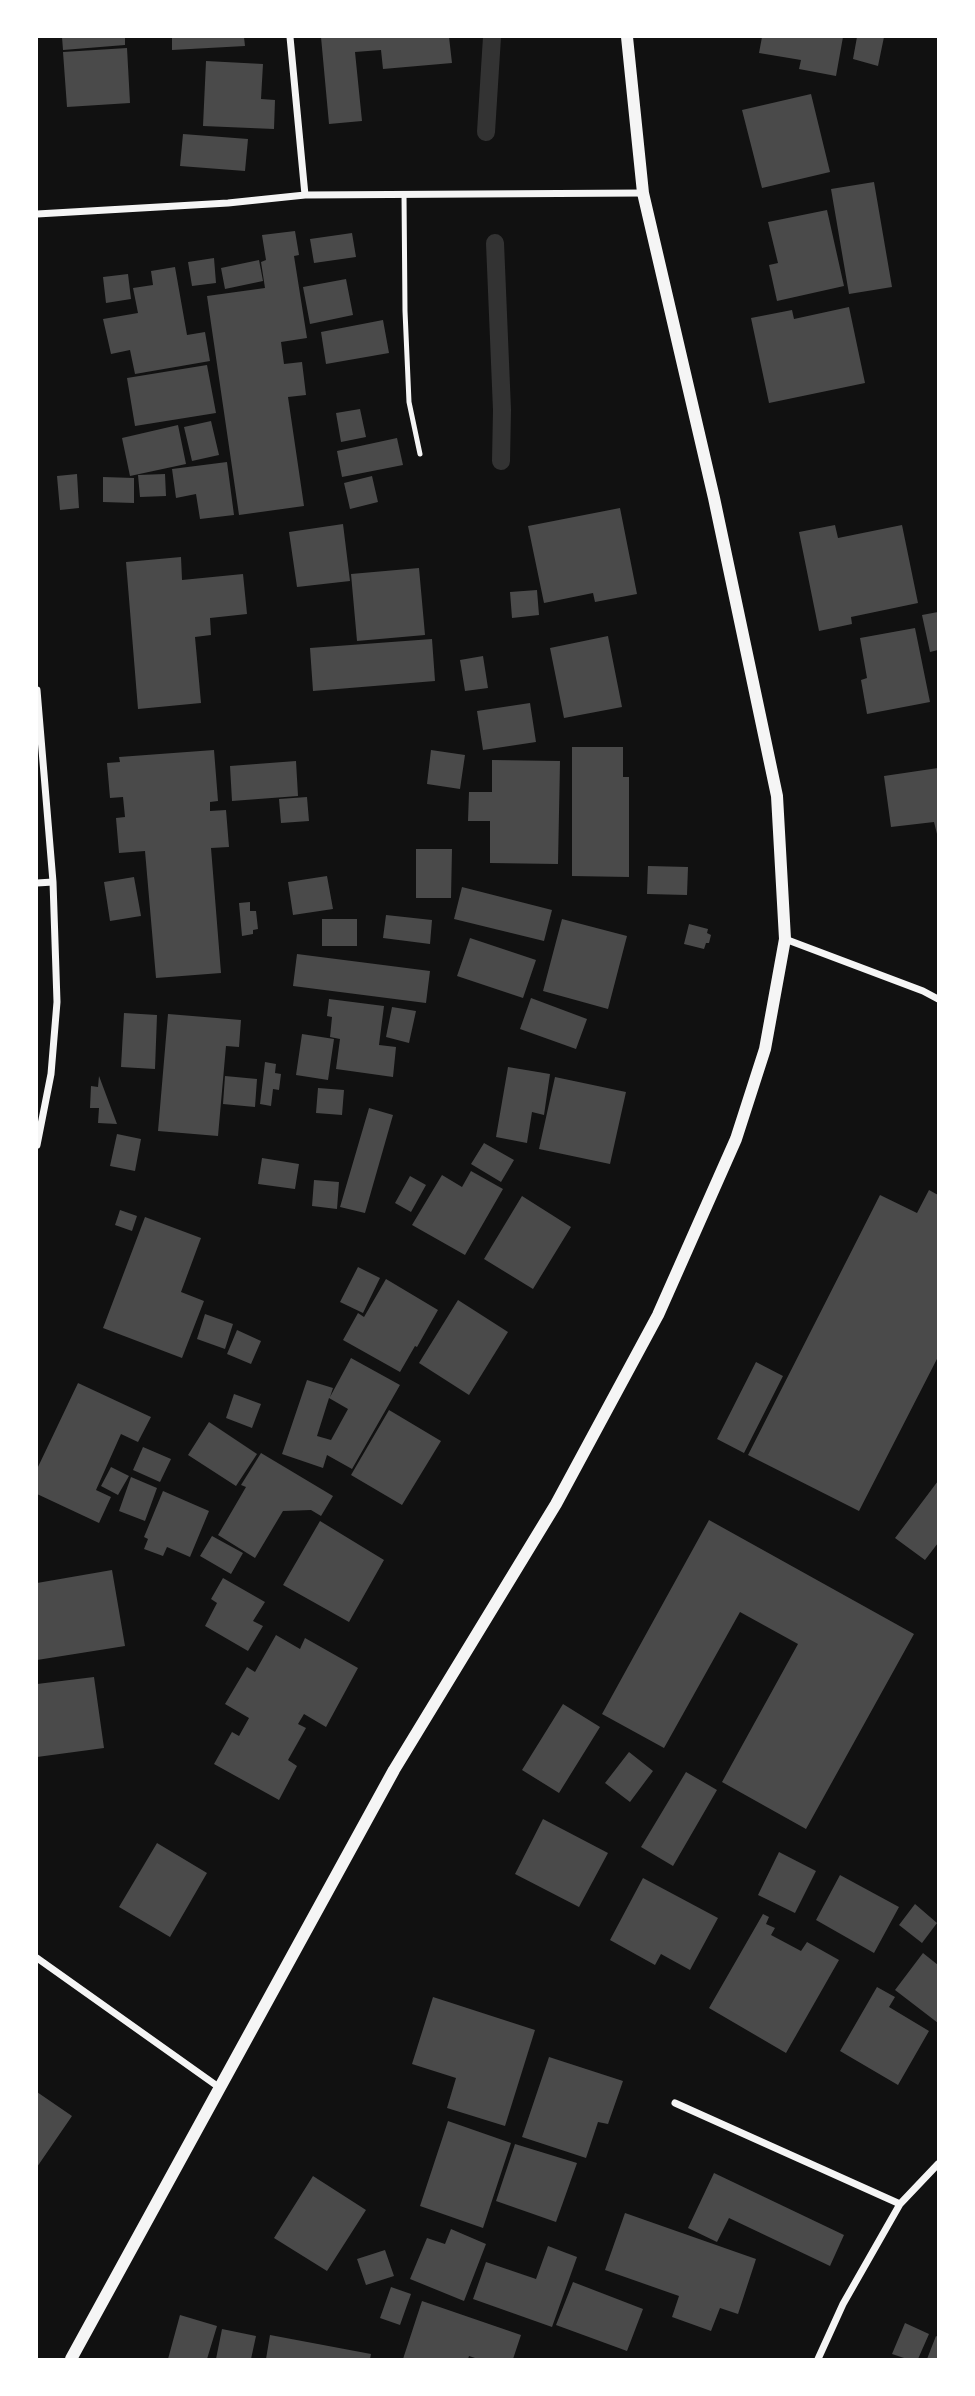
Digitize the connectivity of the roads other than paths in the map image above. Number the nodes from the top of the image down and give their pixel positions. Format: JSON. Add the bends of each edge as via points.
{"nodes":[{"id":1,"x":290,"y":37,"type":"edge"},
{"id":2,"x":627,"y":37,"type":"edge"},
{"id":3,"x":643,"y":193,"type":"junction"},
{"id":4,"x":404,"y":194,"type":"junction"},
{"id":5,"x":305,"y":195,"type":"junction"},
{"id":6,"x":37,"y":214,"type":"edge"},
{"id":7,"x":420,"y":454,"type":"dead end"},
{"id":8,"x":37,"y":690,"type":"edge"},
{"id":9,"x":53,"y":882,"type":"junction"},
{"id":10,"x":37,"y":883,"type":"edge"},
{"id":11,"x":785,"y":939,"type":"junction"},
{"id":12,"x":938,"y":999,"type":"edge"},
{"id":13,"x":37,"y":1145,"type":"edge"},
{"id":14,"x":37,"y":1958,"type":"edge"},
{"id":15,"x":220,"y":2088,"type":"junction"},
{"id":16,"x":675,"y":2103,"type":"dead end"},
{"id":17,"x":938,"y":2164,"type":"edge"},
{"id":18,"x":900,"y":2204,"type":"junction"},
{"id":19,"x":71,"y":2359,"type":"edge"},
{"id":20,"x":818,"y":2359,"type":"edge"}],
"edges":[{"from":1,"to":5,"type":"street"},
{"from":2,"to":3,"type":"street"},
{"from":3,"to":4,"type":"street"},
{"from":3,"to":11,"type":"street","via":[[777,796]]},
{"from":4,"to":5,"type":"street"},
{"from":4,"to":7,"type":"lane","via":[[409,402]]},
{"from":5,"to":6,"type":"street"},
{"from":8,"to":9,"type":"street"},
{"from":9,"to":10,"type":"street"},
{"from":9,"to":13,"type":"street","via":[[57,1002],[51,1074]]},
{"from":11,"to":12,"type":"street"},
{"from":11,"to":15,"type":"street","via":[[765,1049],[736,1139],[658,1315],[556,1504],[394,1770]]},
{"from":14,"to":15,"type":"street"},
{"from":15,"to":19,"type":"street"},
{"from":16,"to":18,"type":"street"},
{"from":17,"to":18,"type":"street"},
{"from":18,"to":20,"type":"street","via":[[843,2304]]}]}
